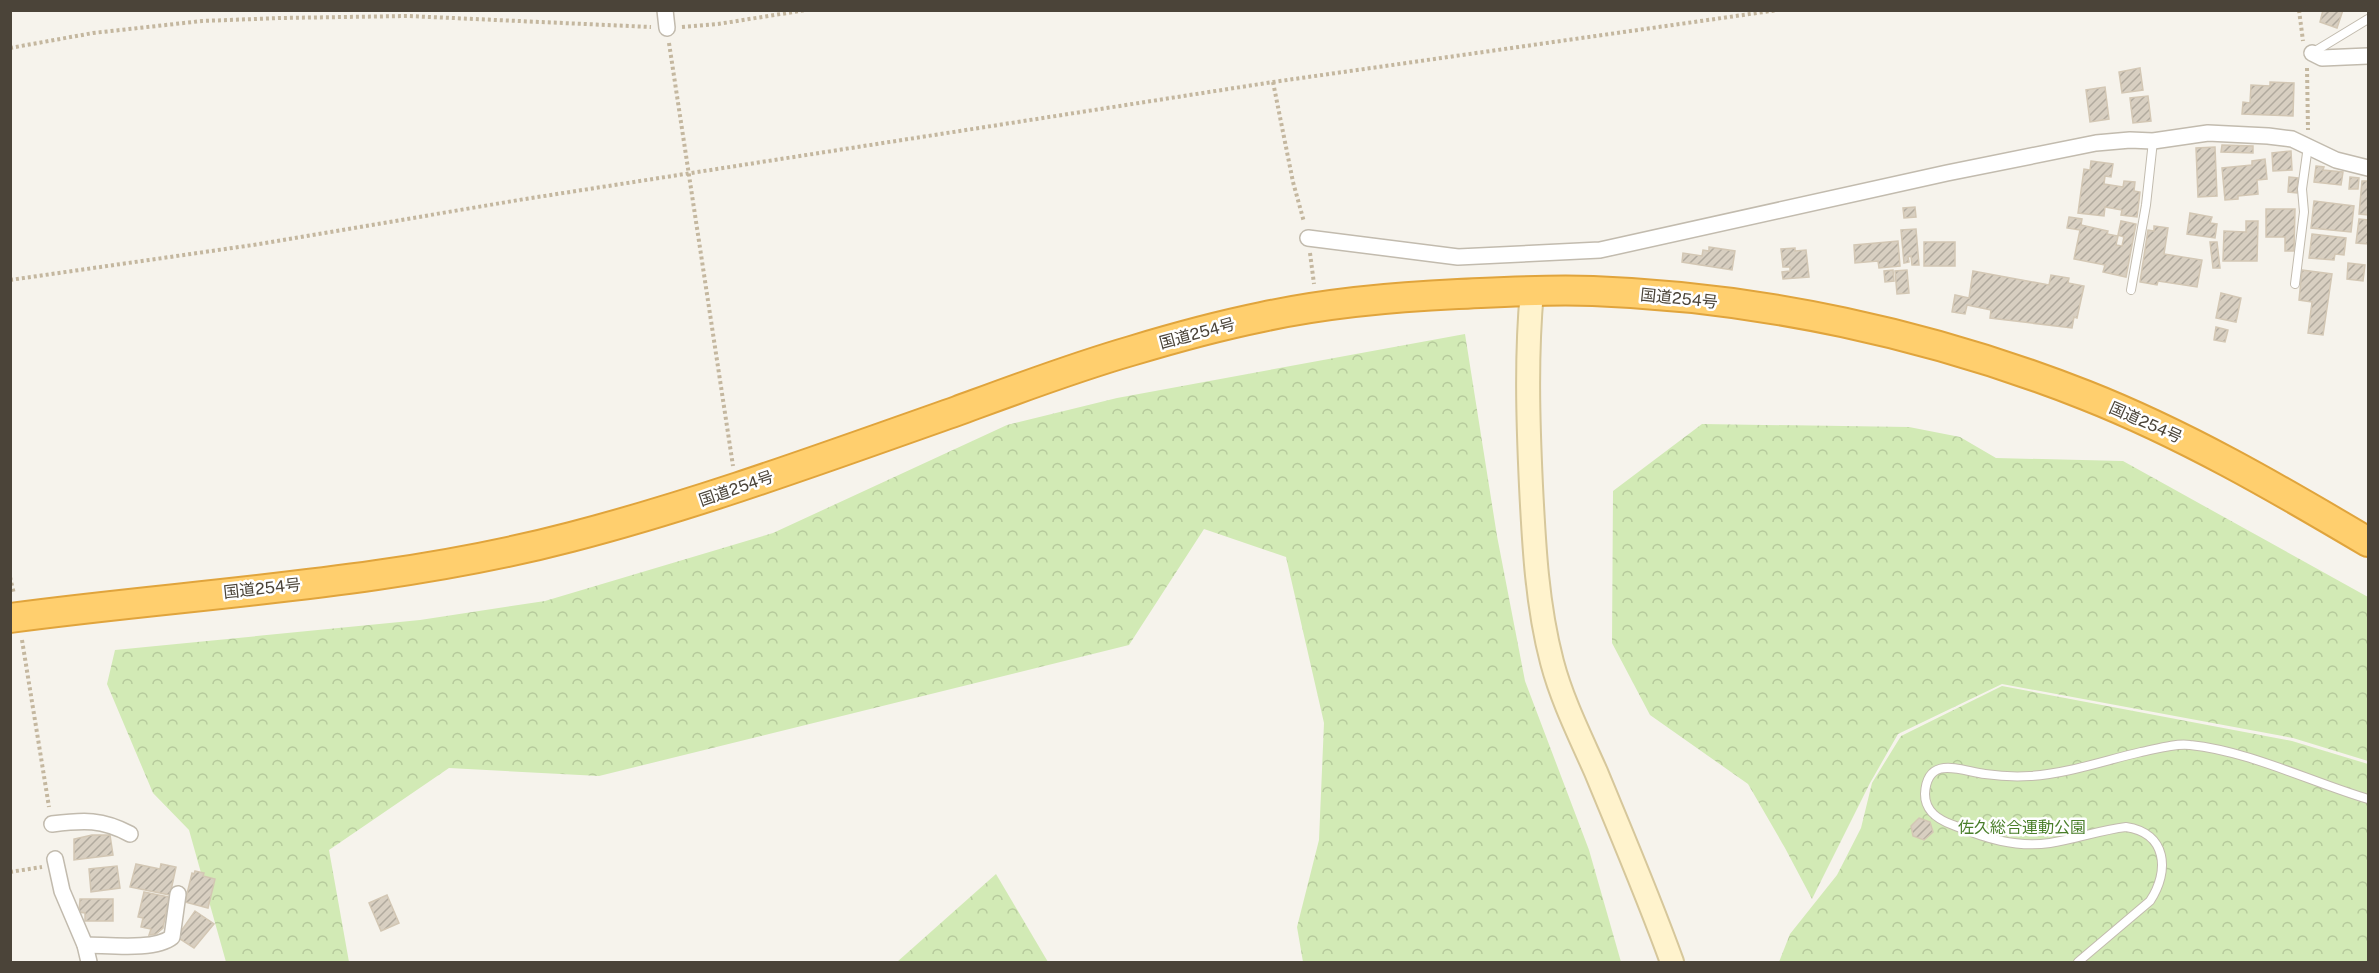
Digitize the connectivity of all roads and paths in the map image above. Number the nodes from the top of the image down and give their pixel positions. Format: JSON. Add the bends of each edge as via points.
{"nodes":[{"id":1,"x":806,"y":10,"type":"edge"},
{"id":2,"x":1778,"y":10,"type":"edge"},
{"id":3,"x":2299,"y":10,"type":"edge"},
{"id":4,"x":2368,"y":19,"type":"edge"},
{"id":5,"x":666,"y":20,"type":"edge"},
{"id":6,"x":10,"y":48,"type":"edge"},
{"id":7,"x":2312,"y":53,"type":"junction"},
{"id":8,"x":2368,"y":56,"type":"edge"},
{"id":9,"x":1272,"y":82,"type":"junction"},
{"id":10,"x":2153,"y":141,"type":"junction"},
{"id":11,"x":2308,"y":146,"type":"junction"},
{"id":12,"x":2368,"y":168,"type":"edge"},
{"id":13,"x":687,"y":174,"type":"junction"},
{"id":14,"x":1308,"y":238,"type":"junction"},
{"id":15,"x":10,"y":280,"type":"edge"},
{"id":16,"x":2295,"y":284,"type":"dead end"},
{"id":17,"x":2131,"y":290,"type":"dead end"},
{"id":18,"x":1532,"y":291,"type":"junction"},
{"id":19,"x":1317,"y":308,"type":"junction"},
{"id":20,"x":736,"y":489,"type":"junction"},
{"id":21,"x":2368,"y":542,"type":"edge"},
{"id":22,"x":14,"y":618,"type":"edge"},
{"id":23,"x":2368,"y":799,"type":"edge"},
{"id":24,"x":52,"y":824,"type":"joint"},
{"id":25,"x":130,"y":834,"type":"dead end"},
{"id":26,"x":55,"y":859,"type":"joint"},
{"id":27,"x":10,"y":872,"type":"edge"},
{"id":28,"x":178,"y":894,"type":"dead end"},
{"id":29,"x":85,"y":945,"type":"junction"},
{"id":30,"x":89,"y":963,"type":"edge"},
{"id":31,"x":1672,"y":963,"type":"edge"},
{"id":32,"x":2079,"y":963,"type":"edge"}],
"edges":[{"from":1,"to":5,"type":"path","via":[[718,24]]},
{"from":2,"to":9,"type":"path"},
{"from":3,"to":7,"type":"path","via":[[2301,37]]},
{"from":4,"to":7,"type":"lane"},
{"from":5,"to":6,"type":"path","via":[[408,16],[202,21],[93,33]]},
{"from":5,"to":13,"type":"path"},
{"from":7,"to":8,"type":"street","via":[[2322,58]]},
{"from":7,"to":11,"type":"path","via":[[2307,64]]},
{"from":9,"to":13,"type":"path"},
{"from":9,"to":14,"type":"path"},
{"from":10,"to":11,"type":"street","via":[[2230,133],[2292,139]]},
{"from":10,"to":14,"type":"street","via":[[2096,143],[1578,253],[1458,257]]},
{"from":10,"to":17,"type":"lane"},
{"from":11,"to":12,"type":"street","via":[[2336,160]]},
{"from":11,"to":16,"type":"lane"},
{"from":13,"to":15,"type":"path"},
{"from":13,"to":20,"type":"path"},
{"from":14,"to":19,"type":"path"},
{"from":18,"to":19,"type":"highway","name":"国道254号","via":[[1425,296]]},
{"from":18,"to":21,"type":"highway","name":"国道254号","via":[[1648,294],[1769,309],[1850,324],[1982,358],[2086,395],[2185,440]]},
{"from":18,"to":31,"type":"street","via":[[1527,390],[1535,553],[1547,641],[1572,715]]},
{"from":19,"to":20,"type":"highway","name":"国道254号","via":[[1210,329],[1065,371]]},
{"from":20,"to":22,"type":"highway","name":"国道254号","via":[[566,539],[451,562],[297,585]]},
{"from":22,"to":24,"type":"path"},
{"from":23,"to":32,"type":"lane","via":[[2228,752],[2188,744],[2031,776],[1939,768],[1926,787],[1930,810],[1938,819],[1988,839],[2050,843],[2126,827],[2147,834],[2156,844],[2163,865],[2158,889],[2138,912]]},
{"from":24,"to":25,"type":"street","via":[[93,821],[112,824]]},
{"from":26,"to":27,"type":"path","via":[[44,867]]},
{"from":26,"to":29,"type":"street","via":[[62,891]]},
{"from":28,"to":29,"type":"street","via":[[172,937],[165,943]]},
{"from":29,"to":30,"type":"street"}]}
